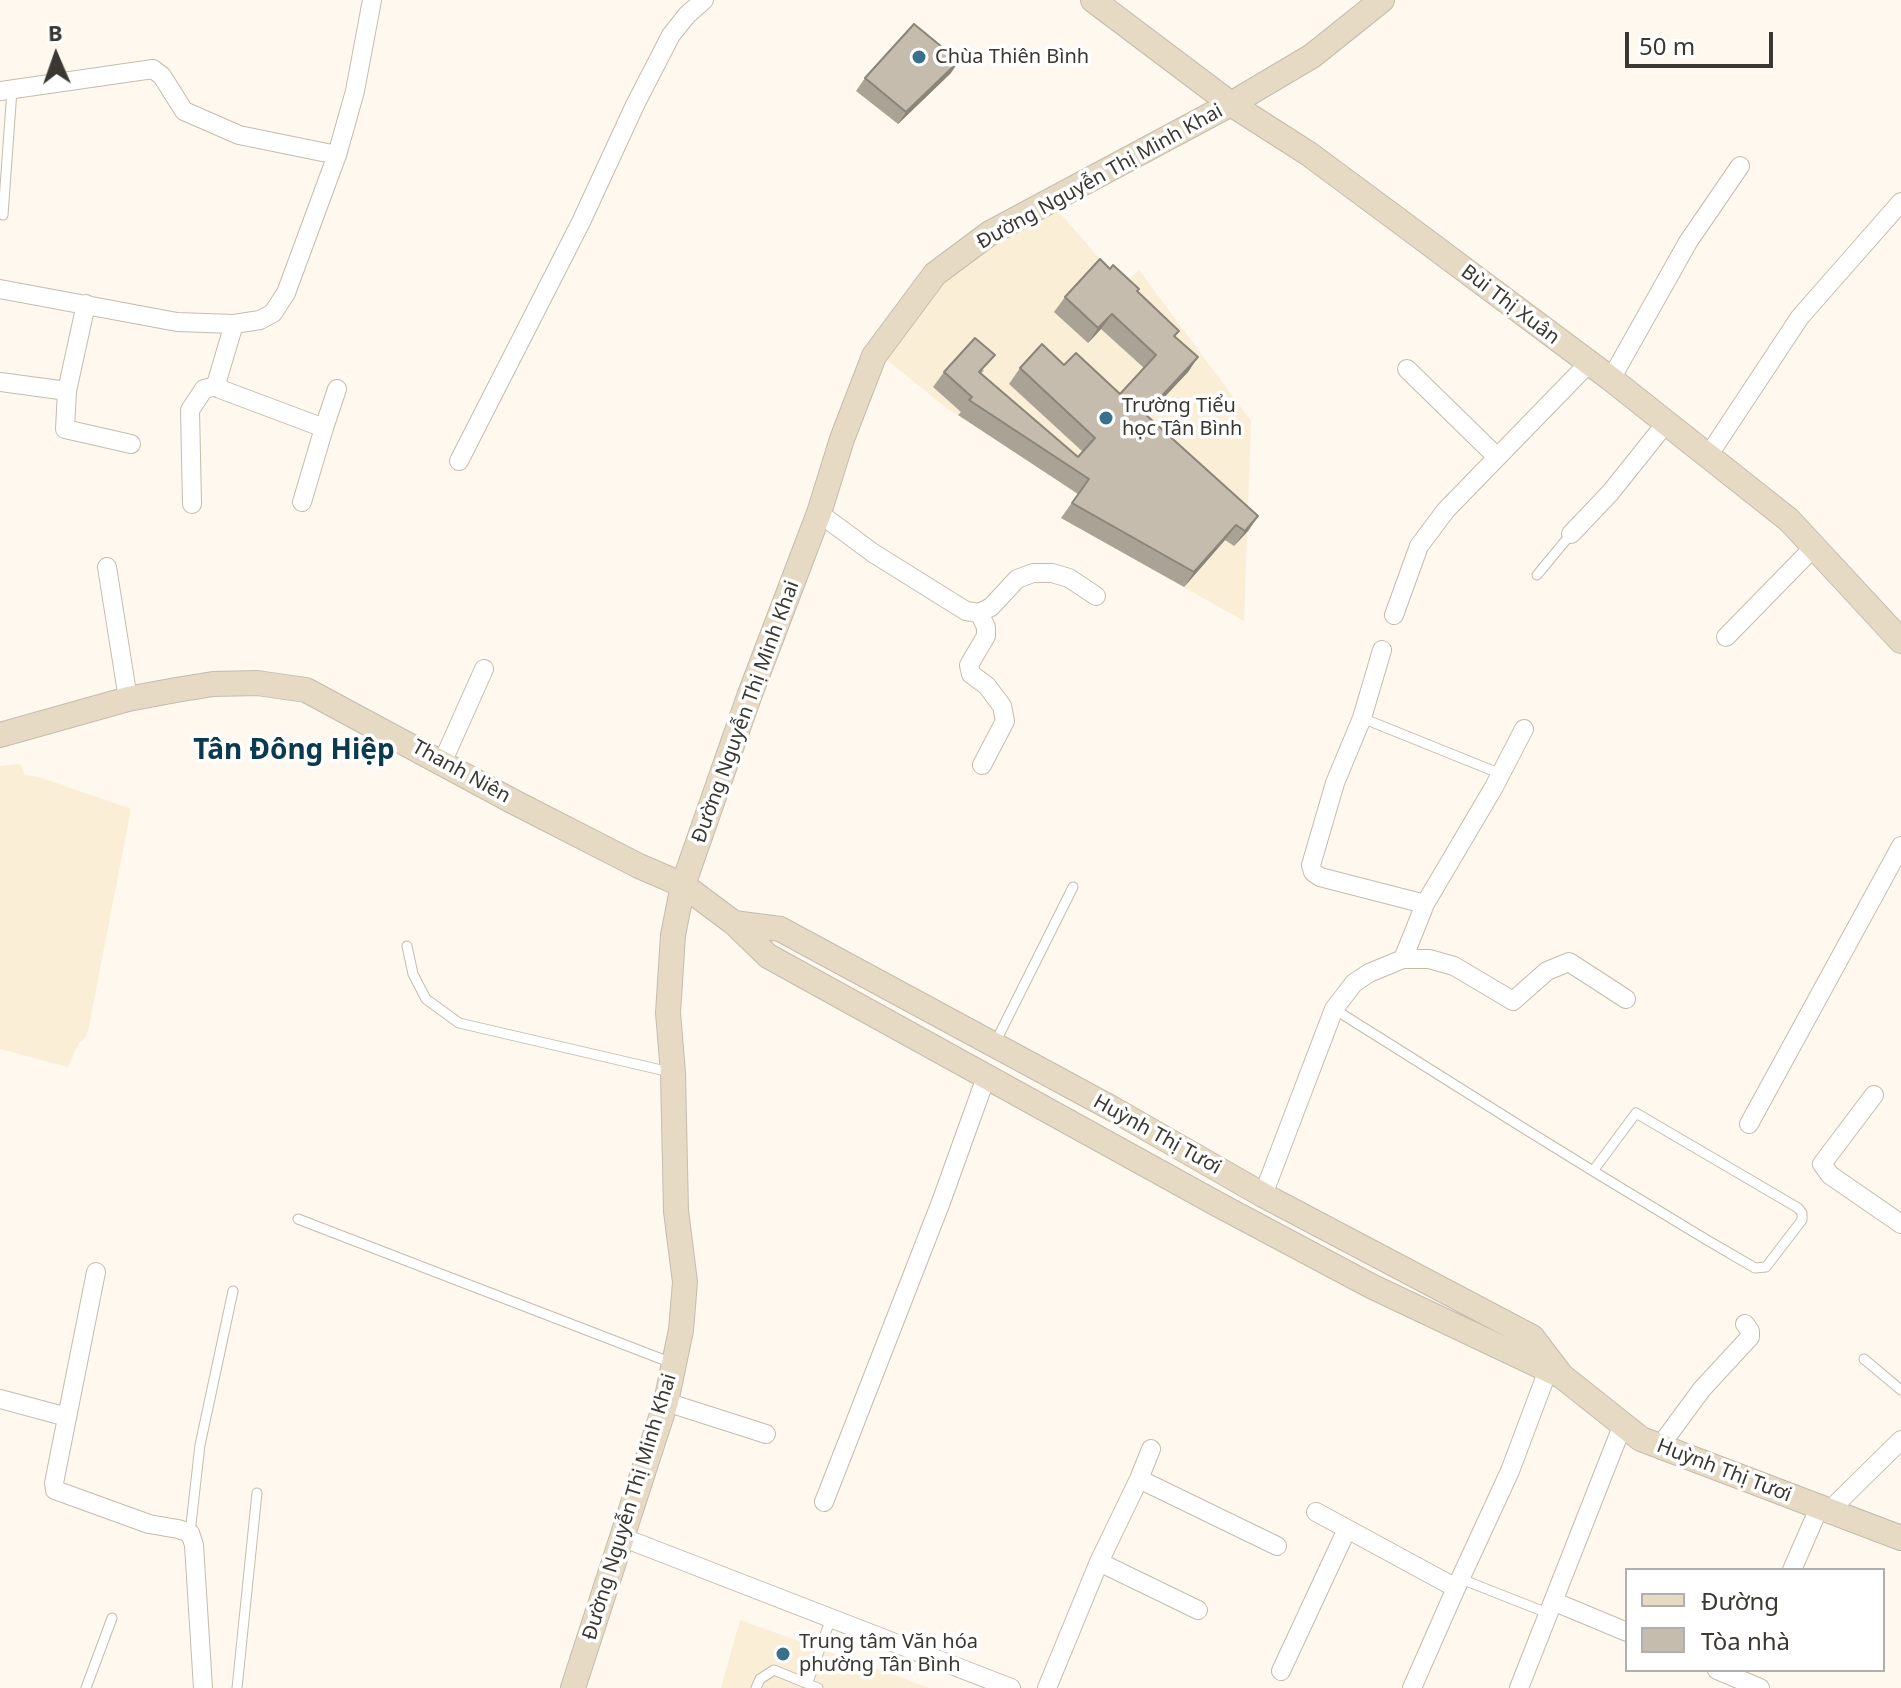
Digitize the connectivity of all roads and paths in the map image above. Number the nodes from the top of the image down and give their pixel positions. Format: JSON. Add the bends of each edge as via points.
{"nodes":[{"id":1,"x":372,"y":0,"type":"edge"},
{"id":2,"x":704,"y":0,"type":"edge"},
{"id":3,"x":1093,"y":0,"type":"edge"},
{"id":4,"x":1382,"y":0,"type":"edge"},
{"id":5,"x":6,"y":90,"type":"edge"},
{"id":6,"x":1231,"y":104,"type":"junction"},
{"id":7,"x":337,"y":155,"type":"junction"},
{"id":8,"x":1740,"y":166,"type":"dead end"},
{"id":9,"x":1901,"y":202,"type":"edge"},
{"id":10,"x":3,"y":215,"type":"dead end"},
{"id":11,"x":0,"y":289,"type":"edge"},
{"id":12,"x":86,"y":304,"type":"junction"},
{"id":13,"x":234,"y":324,"type":"junction"},
{"id":14,"x":1588,"y":364,"type":"junction"},
{"id":15,"x":1407,"y":369,"type":"dead end"},
{"id":16,"x":1611,"y":379,"type":"junction"},
{"id":17,"x":0,"y":382,"type":"edge"},
{"id":18,"x":217,"y":386,"type":"junction"},
{"id":19,"x":337,"y":389,"type":"dead end"},
{"id":20,"x":67,"y":391,"type":"junction"},
{"id":21,"x":1666,"y":423,"type":"junction"},
{"id":22,"x":324,"y":428,"type":"junction"},
{"id":23,"x":131,"y":444,"type":"dead end"},
{"id":24,"x":1708,"y":456,"type":"junction"},
{"id":25,"x":1497,"y":457,"type":"junction"},
{"id":26,"x":459,"y":461,"type":"dead end"},
{"id":27,"x":302,"y":502,"type":"dead end"},
{"id":28,"x":192,"y":504,"type":"dead end"},
{"id":29,"x":819,"y":513,"type":"junction"},
{"id":30,"x":1571,"y":534,"type":"joint"},
{"id":31,"x":1814,"y":547,"type":"junction"},
{"id":32,"x":107,"y":567,"type":"dead end"},
{"id":33,"x":1537,"y":575,"type":"dead end"},
{"id":34,"x":1096,"y":596,"type":"dead end"},
{"id":35,"x":979,"y":613,"type":"junction"},
{"id":36,"x":1394,"y":615,"type":"dead end"},
{"id":37,"x":1726,"y":637,"type":"dead end"},
{"id":38,"x":1901,"y":641,"type":"edge"},
{"id":39,"x":1382,"y":650,"type":"dead end"},
{"id":40,"x":484,"y":669,"type":"dead end"},
{"id":41,"x":128,"y":699,"type":"junction"},
{"id":42,"x":1362,"y":718,"type":"junction"},
{"id":43,"x":1524,"y":729,"type":"dead end"},
{"id":44,"x":0,"y":735,"type":"edge"},
{"id":45,"x":442,"y":763,"type":"junction"},
{"id":46,"x":982,"y":765,"type":"dead end"},
{"id":47,"x":1501,"y":774,"type":"junction"},
{"id":48,"x":1901,"y":846,"type":"edge"},
{"id":49,"x":683,"y":885,"type":"junction"},
{"id":50,"x":1073,"y":887,"type":"dead end"},
{"id":51,"x":1425,"y":904,"type":"junction"},
{"id":52,"x":734,"y":923,"type":"junction"},
{"id":53,"x":407,"y":946,"type":"dead end"},
{"id":54,"x":1403,"y":959,"type":"junction"},
{"id":55,"x":893,"y":992,"type":"junction"},
{"id":56,"x":1626,"y":999,"type":"dead end"},
{"id":57,"x":1334,"y":1009,"type":"junction"},
{"id":58,"x":881,"y":1017,"type":"junction"},
{"id":59,"x":993,"y":1046,"type":"junction"},
{"id":60,"x":673,"y":1073,"type":"junction"},
{"id":61,"x":986,"y":1077,"type":"junction"},
{"id":62,"x":1874,"y":1095,"type":"dead end"},
{"id":63,"x":1749,"y":1124,"type":"dead end"},
{"id":64,"x":1593,"y":1171,"type":"junction"},
{"id":65,"x":1263,"y":1195,"type":"junction"},
{"id":66,"x":298,"y":1219,"type":"dead end"},
{"id":67,"x":1901,"y":1224,"type":"edge"},
{"id":68,"x":96,"y":1272,"type":"dead end"},
{"id":69,"x":233,"y":1291,"type":"dead end"},
{"id":70,"x":1745,"y":1324,"type":"dead end"},
{"id":71,"x":1864,"y":1359,"type":"dead end"},
{"id":72,"x":675,"y":1364,"type":"junction"},
{"id":73,"x":1555,"y":1374,"type":"junction"},
{"id":74,"x":1901,"y":1390,"type":"edge"},
{"id":75,"x":0,"y":1399,"type":"edge"},
{"id":76,"x":666,"y":1402,"type":"junction"},
{"id":77,"x":67,"y":1417,"type":"junction"},
{"id":78,"x":1623,"y":1424,"type":"junction"},
{"id":79,"x":766,"y":1434,"type":"dead end"},
{"id":80,"x":1901,"y":1440,"type":"edge"},
{"id":81,"x":1660,"y":1446,"type":"junction"},
{"id":82,"x":1151,"y":1449,"type":"dead end"},
{"id":83,"x":1139,"y":1479,"type":"junction"},
{"id":84,"x":257,"y":1493,"type":"dead end"},
{"id":85,"x":824,"y":1502,"type":"dead end"},
{"id":86,"x":1824,"y":1509,"type":"junction"},
{"id":87,"x":1316,"y":1512,"type":"dead end"},
{"id":88,"x":1347,"y":1529,"type":"junction"},
{"id":89,"x":190,"y":1533,"type":"junction"},
{"id":90,"x":624,"y":1538,"type":"junction"},
{"id":91,"x":1901,"y":1538,"type":"edge"},
{"id":92,"x":1277,"y":1546,"type":"dead end"},
{"id":93,"x":1099,"y":1562,"type":"junction"},
{"id":94,"x":1793,"y":1568,"type":"edge"},
{"id":95,"x":1458,"y":1583,"type":"junction"},
{"id":96,"x":1552,"y":1608,"type":"junction"},
{"id":97,"x":1198,"y":1610,"type":"dead end"},
{"id":98,"x":112,"y":1618,"type":"dead end"},
{"id":99,"x":831,"y":1618,"type":"junction"},
{"id":100,"x":1625,"y":1631,"type":"edge"},
{"id":101,"x":1281,"y":1671,"type":"dead end"},
{"id":102,"x":1722,"y":1672,"type":"edge"},
{"id":103,"x":808,"y":1682,"type":"junction"},
{"id":104,"x":1748,"y":1682,"type":"edge"},
{"id":105,"x":86,"y":1688,"type":"edge"},
{"id":106,"x":203,"y":1688,"type":"edge"},
{"id":107,"x":237,"y":1688,"type":"edge"},
{"id":108,"x":573,"y":1688,"type":"edge"},
{"id":109,"x":756,"y":1688,"type":"edge"},
{"id":110,"x":818,"y":1688,"type":"edge"},
{"id":111,"x":1011,"y":1688,"type":"edge"},
{"id":112,"x":1047,"y":1688,"type":"edge"},
{"id":113,"x":1412,"y":1688,"type":"edge"},
{"id":114,"x":1519,"y":1688,"type":"edge"}],
"edges":[{"from":1,"to":7,"type":"street"},
{"from":2,"to":26,"type":"street","via":[[671,35]]},
{"from":3,"to":6,"type":"street","name":"Bùi Thị Xuân"},
{"from":4,"to":6,"type":"street","name":"Đường Nguyễn Thị Minh Khai","via":[[1312,56]]},
{"from":5,"to":7,"type":"street","via":[[153,69],[184,111],[239,135]]},
{"from":5,"to":10,"type":"lane"},
{"from":6,"to":14,"type":"street","name":"Bùi Thị Xuân","via":[[1309,154]]},
{"from":6,"to":29,"type":"street","name":"Đường Nguyễn Thị Minh Khai","via":[[990,233],[935,274],[874,356]]},
{"from":7,"to":13,"type":"street","via":[[286,293],[273,313]]},
{"from":8,"to":16,"type":"street","via":[[1688,242]]},
{"from":9,"to":24,"type":"street","via":[[1800,317]]},
{"from":11,"to":12,"type":"street"},
{"from":12,"to":13,"type":"street","via":[[177,322]]},
{"from":12,"to":20,"type":"street"},
{"from":13,"to":18,"type":"street"},
{"from":14,"to":16,"type":"street","name":"Bùi Thị Xuân"},
{"from":14,"to":25,"type":"street"},
{"from":15,"to":25,"type":"street"},
{"from":16,"to":21,"type":"street","name":"Bùi Thị Xuân"},
{"from":17,"to":20,"type":"street"},
{"from":18,"to":22,"type":"street"},
{"from":18,"to":28,"type":"street","via":[[204,389],[190,410]]},
{"from":19,"to":22,"type":"street"},
{"from":20,"to":23,"type":"street","via":[[65,429]]},
{"from":21,"to":24,"type":"street","name":"Bùi Thị Xuân"},
{"from":21,"to":30,"type":"street"},
{"from":22,"to":27,"type":"street"},
{"from":24,"to":31,"type":"street","name":"Bùi Thị Xuân","via":[[1789,520]]},
{"from":25,"to":36,"type":"street","via":[[1419,546]]},
{"from":29,"to":35,"type":"street","via":[[949,602]]},
{"from":29,"to":49,"type":"street","name":"Đường Nguyễn Thị Minh Khai"},
{"from":30,"to":33,"type":"lane"},
{"from":31,"to":37,"type":"street"},
{"from":31,"to":38,"type":"street","name":"Bùi Thị Xuân"},
{"from":32,"to":41,"type":"street"},
{"from":34,"to":35,"type":"street","via":[[1069,578],[1033,573],[1017,579]]},
{"from":35,"to":46,"type":"street","via":[[986,636],[969,665],[971,674],[1002,706],[1005,721]]},
{"from":39,"to":42,"type":"street"},
{"from":40,"to":45,"type":"street"},
{"from":41,"to":44,"type":"street","name":"Thanh Niên"},
{"from":41,"to":45,"type":"street","name":"Thanh Niên","via":[[213,684],[285,685],[306,690]]},
{"from":42,"to":47,"type":"lane"},
{"from":42,"to":51,"type":"street","via":[[1335,783],[1313,872]]},
{"from":43,"to":47,"type":"street"},
{"from":45,"to":49,"type":"street","name":"Thanh Niên"},
{"from":47,"to":51,"type":"street"},
{"from":48,"to":63,"type":"street"},
{"from":49,"to":52,"type":"street","name":"Huỳnh Thị Tươi"},
{"from":49,"to":60,"type":"street","name":"Đường Nguyễn Thị Minh Khai","via":[[673,935],[668,1013]]},
{"from":50,"to":59,"type":"lane"},
{"from":51,"to":54,"type":"street"},
{"from":52,"to":55,"type":"street","name":"Huỳnh Thị Tươi","via":[[780,929]]},
{"from":52,"to":58,"type":"street","name":"Huỳnh Thị Tươi","via":[[768,956]]},
{"from":53,"to":60,"type":"lane","via":[[426,999],[459,1023]]},
{"from":54,"to":56,"type":"street","via":[[1454,966],[1513,1001],[1547,971],[1569,962]]},
{"from":54,"to":57,"type":"street","via":[[1354,983]]},
{"from":55,"to":58,"type":"street"},
{"from":55,"to":59,"type":"street","name":"Huỳnh Thị Tươi"},
{"from":57,"to":64,"type":"lane"},
{"from":57,"to":65,"type":"street"},
{"from":58,"to":61,"type":"street","name":"Huỳnh Thị Tươi"},
{"from":59,"to":65,"type":"street","name":"Huỳnh Thị Tươi"},
{"from":60,"to":72,"type":"street","name":"Đường Nguyễn Thị Minh Khai","via":[[676,1211],[685,1282]]},
{"from":61,"to":73,"type":"street","name":"Huỳnh Thị Tươi","via":[[1371,1286]]},
{"from":61,"to":85,"type":"street"},
{"from":62,"to":67,"type":"street","via":[[1822,1164]]},
{"from":64,"to":64,"type":"lane","via":[[1755,1268],[1766,1267],[1802,1220],[1798,1208],[1636,1113]]},
{"from":65,"to":73,"type":"street","name":"Huỳnh Thị Tươi","via":[[1532,1337]]},
{"from":66,"to":72,"type":"lane"},
{"from":68,"to":77,"type":"street"},
{"from":69,"to":89,"type":"lane","via":[[200,1445]]},
{"from":70,"to":81,"type":"street","via":[[1750,1337]]},
{"from":71,"to":74,"type":"lane"},
{"from":72,"to":76,"type":"street","name":"Đường Nguyễn Thị Minh Khai"},
{"from":73,"to":78,"type":"street","name":"Huỳnh Thị Tươi"},
{"from":73,"to":95,"type":"street"},
{"from":75,"to":77,"type":"street"},
{"from":76,"to":79,"type":"street"},
{"from":76,"to":90,"type":"street","name":"Đường Nguyễn Thị Minh Khai"},
{"from":77,"to":89,"type":"street","via":[[55,1490]]},
{"from":78,"to":81,"type":"street","name":"Huỳnh Thị Tươi"},
{"from":78,"to":96,"type":"street"},
{"from":80,"to":86,"type":"street"},
{"from":81,"to":86,"type":"street","name":"Huỳnh Thị Tươi"},
{"from":82,"to":83,"type":"street"},
{"from":83,"to":92,"type":"street"},
{"from":83,"to":93,"type":"street"},
{"from":84,"to":107,"type":"lane"},
{"from":86,"to":91,"type":"street","name":"Huỳnh Thị Tươi"},
{"from":86,"to":94,"type":"street"},
{"from":87,"to":88,"type":"street"},
{"from":88,"to":95,"type":"street"},
{"from":88,"to":101,"type":"street"},
{"from":89,"to":106,"type":"street"},
{"from":90,"to":99,"type":"street"},
{"from":90,"to":108,"type":"street","name":"Đường Nguyễn Thị Minh Khai"},
{"from":93,"to":97,"type":"street"},
{"from":93,"to":112,"type":"street"},
{"from":95,"to":96,"type":"lane"},
{"from":95,"to":113,"type":"street"},
{"from":96,"to":100,"type":"street"},
{"from":96,"to":114,"type":"street"},
{"from":98,"to":105,"type":"lane"},
{"from":99,"to":103,"type":"lane"},
{"from":99,"to":111,"type":"street"},
{"from":102,"to":104,"type":"street"},
{"from":103,"to":109,"type":"lane","via":[[774,1670]]},
{"from":103,"to":110,"type":"lane"}]}
